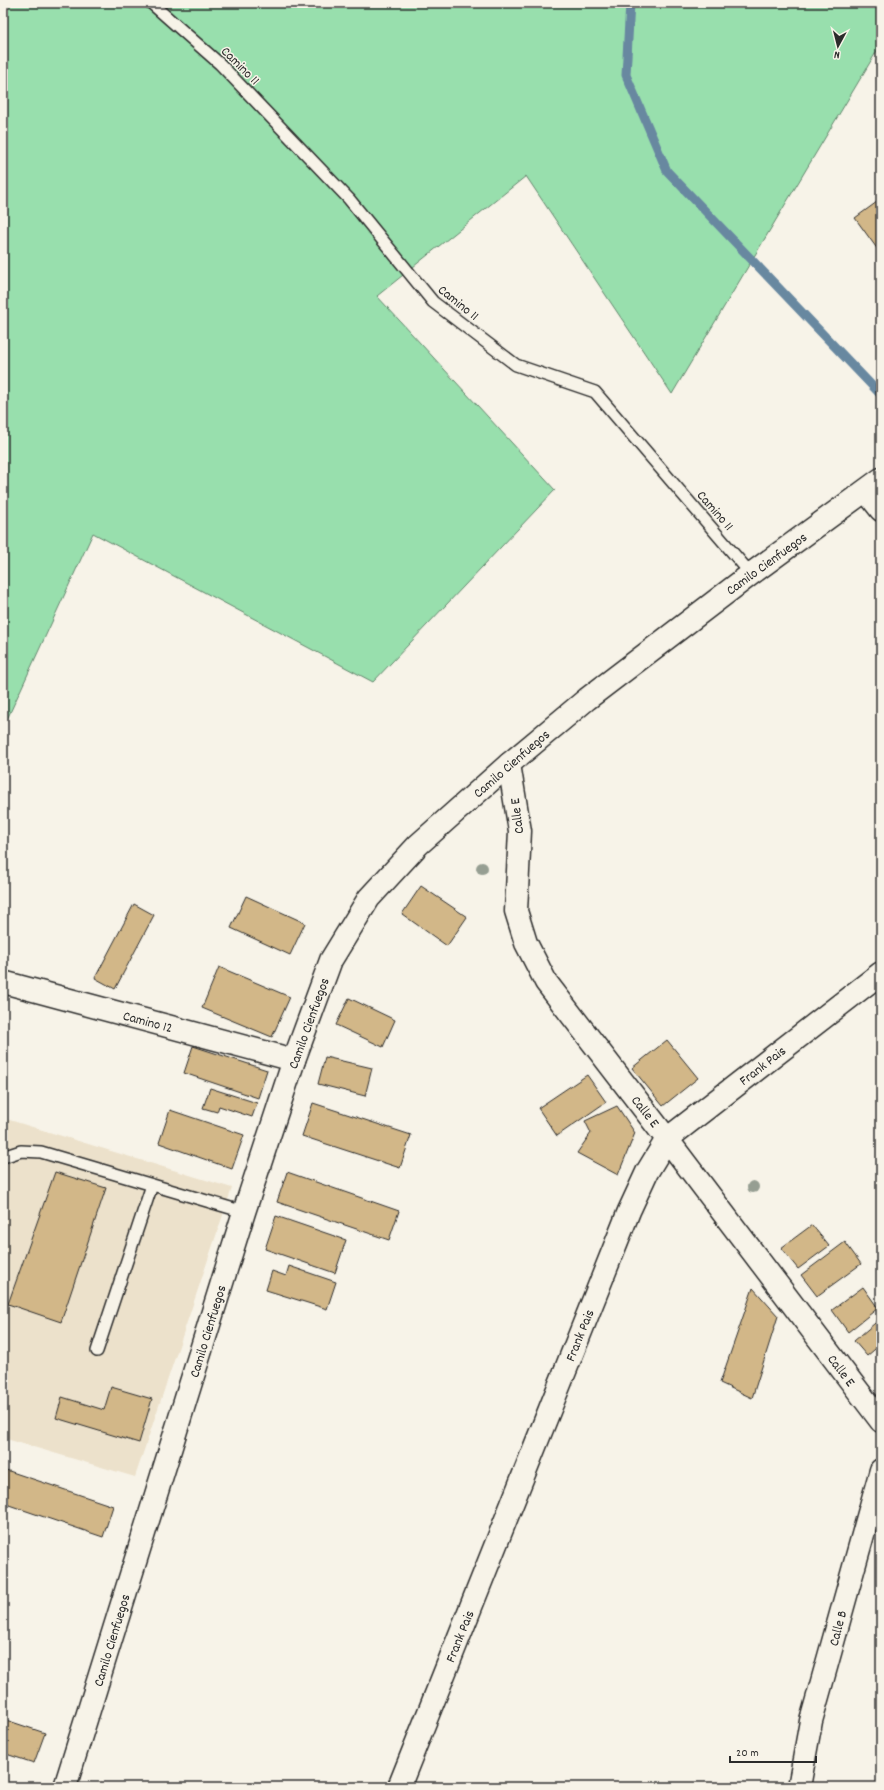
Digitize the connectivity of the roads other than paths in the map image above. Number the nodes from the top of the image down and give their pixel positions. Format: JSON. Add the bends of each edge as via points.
{"nodes":[{"id":1,"x":151,"y":3,"type":"edge"},
{"id":2,"x":873,"y":485,"type":"edge"},
{"id":3,"x":881,"y":510,"type":"edge"},
{"id":4,"x":751,"y":574,"type":"junction"},
{"id":5,"x":509,"y":764,"type":"junction"},
{"id":6,"x":881,"y":973,"type":"edge"},
{"id":7,"x":3,"y":982,"type":"edge"},
{"id":8,"x":294,"y":1060,"type":"junction"},
{"id":9,"x":667,"y":1139,"type":"junction"},
{"id":10,"x":3,"y":1157,"type":"edge"},
{"id":11,"x":152,"y":1185,"type":"junction"},
{"id":12,"x":244,"y":1212,"type":"junction"},
{"id":13,"x":97,"y":1351,"type":"dead end"},
{"id":14,"x":881,"y":1421,"type":"edge"},
{"id":15,"x":881,"y":1470,"type":"edge"},
{"id":16,"x":65,"y":1787,"type":"edge"},
{"id":17,"x":399,"y":1787,"type":"edge"},
{"id":18,"x":799,"y":1787,"type":"edge"}],
"edges":[{"from":1,"to":4,"type":"lane","name":"Camino 11","via":[[220,64],[349,199],[433,302],[516,365],[595,392]]},
{"from":2,"to":3,"type":"street"},
{"from":2,"to":4,"type":"street","name":"Camilo Cienfuegos"},
{"from":4,"to":5,"type":"street","name":"Camilo Cienfuegos","via":[[587,699]]},
{"from":5,"to":8,"type":"street","name":"Camilo Cienfuegos","via":[[418,845],[369,898],[331,960]]},
{"from":5,"to":9,"type":"street","name":"Calle E","via":[[520,831],[516,911],[526,943],[546,982]]},
{"from":6,"to":9,"type":"street","name":"Frank Pais"},
{"from":7,"to":8,"type":"street","name":"Camino 12"},
{"from":8,"to":12,"type":"street","name":"Camilo Cienfuegos"},
{"from":9,"to":14,"type":"street","name":"Calle E"},
{"from":9,"to":17,"type":"street","name":"Frank Pais","via":[[647,1172],[629,1211]]},
{"from":10,"to":11,"type":"lane","via":[[21,1151],[41,1152]]},
{"from":11,"to":12,"type":"lane"},
{"from":11,"to":13,"type":"lane"},
{"from":12,"to":16,"type":"street","name":"Camilo Cienfuegos"},
{"from":15,"to":18,"type":"street","name":"Calle B","via":[[811,1721]]}]}
